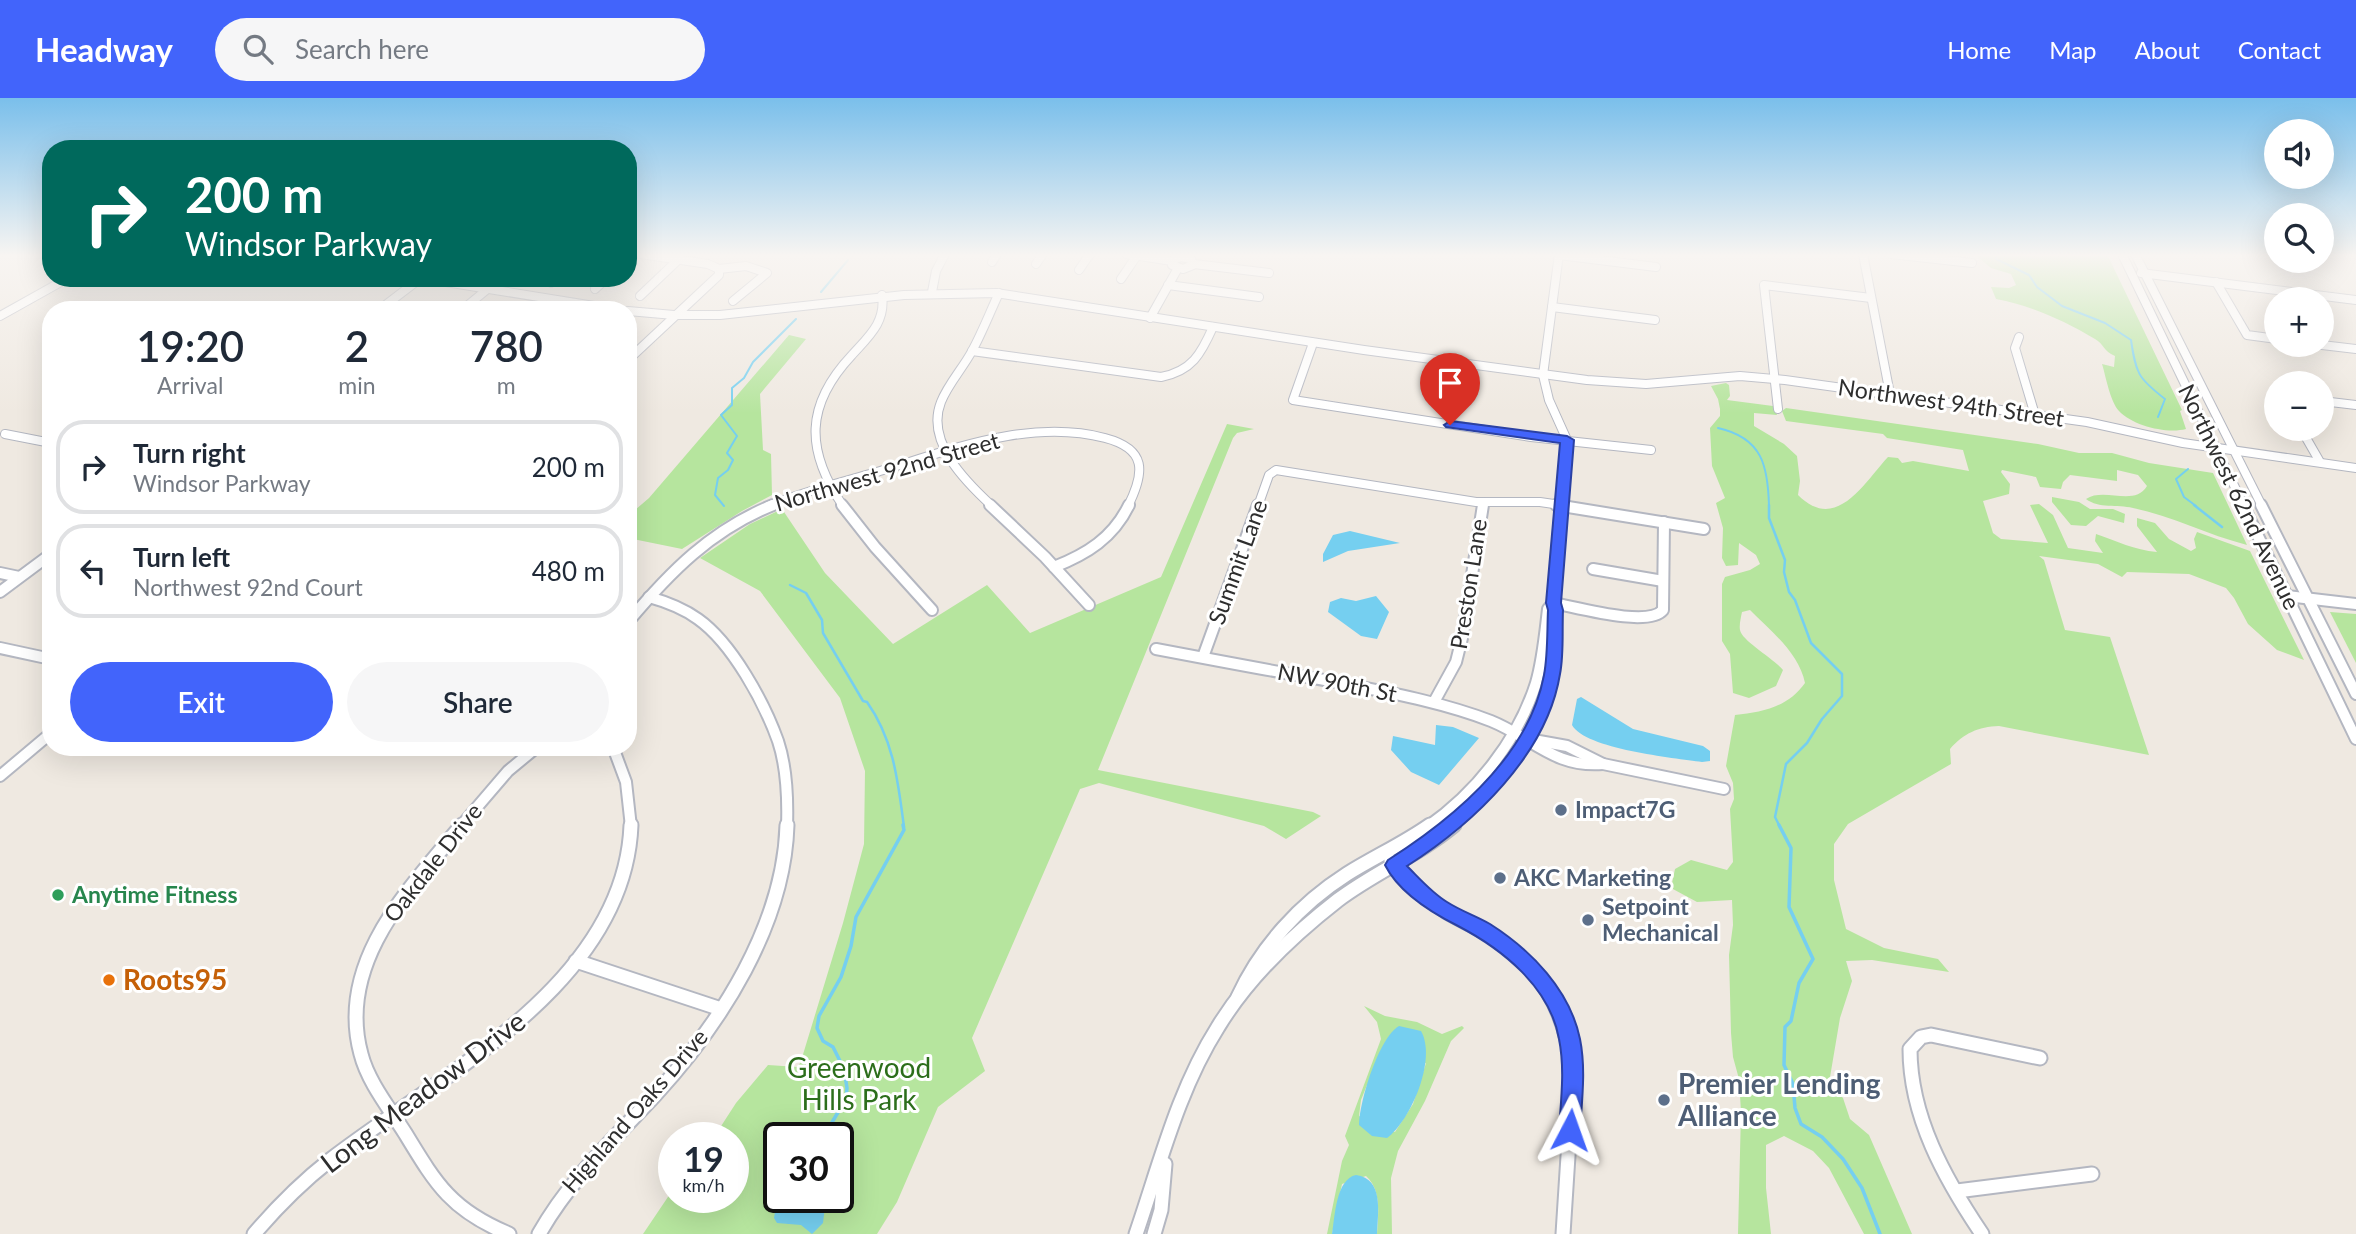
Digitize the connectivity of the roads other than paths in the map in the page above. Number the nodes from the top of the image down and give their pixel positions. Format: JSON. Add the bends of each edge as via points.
{"nodes":[{"id":1,"x":16,"y":307,"type":"edge"},
{"id":2,"x":684,"y":307,"type":"edge"},
{"id":3,"x":803,"y":307,"type":"edge"},
{"id":4,"x":884,"y":307,"type":"edge"},
{"id":5,"x":992,"y":307,"type":"edge"},
{"id":6,"x":1092,"y":307,"type":"edge"},
{"id":7,"x":1156,"y":307,"type":"edge"},
{"id":8,"x":1552,"y":307,"type":"joint"},
{"id":9,"x":1767,"y":307,"type":"edge"},
{"id":10,"x":1873,"y":307,"type":"edge"},
{"id":11,"x":2148,"y":307,"type":"edge"},
{"id":12,"x":2163,"y":307,"type":"edge"},
{"id":13,"x":2231,"y":307,"type":"edge"},
{"id":14,"x":637,"y":312,"type":"edge"},
{"id":15,"x":0,"y":316,"type":"edge"},
{"id":16,"x":673,"y":317,"type":"junction"},
{"id":17,"x":1150,"y":318,"type":"junction"},
{"id":18,"x":1655,"y":320,"type":"dead end"},
{"id":19,"x":1213,"y":327,"type":"junction"},
{"id":20,"x":2019,"y":337,"type":"dead end"},
{"id":21,"x":2264,"y":337,"type":"edge"},
{"id":22,"x":1311,"y":342,"type":"junction"},
{"id":23,"x":2334,"y":346,"type":"edge"},
{"id":24,"x":2356,"y":349,"type":"edge"},
{"id":25,"x":637,"y":351,"type":"edge"},
{"id":26,"x":972,"y":351,"type":"junction"},
{"id":27,"x":1543,"y":375,"type":"junction"},
{"id":28,"x":1775,"y":379,"type":"junction"},
{"id":29,"x":1890,"y":394,"type":"junction"},
{"id":30,"x":2334,"y":402,"type":"edge"},
{"id":31,"x":2356,"y":405,"type":"edge"},
{"id":32,"x":1778,"y":409,"type":"dead end"},
{"id":33,"x":2035,"y":415,"type":"junction"},
{"id":34,"x":5,"y":434,"type":"dead end"},
{"id":35,"x":1567,"y":440,"type":"junction"},
{"id":36,"x":42,"y":441,"type":"edge"},
{"id":37,"x":2308,"y":441,"type":"edge"},
{"id":38,"x":2214,"y":448,"type":"junction"},
{"id":39,"x":1651,"y":450,"type":"dead end"},
{"id":40,"x":2235,"y":451,"type":"junction"},
{"id":41,"x":946,"y":452,"type":"junction"},
{"id":42,"x":2320,"y":463,"type":"junction"},
{"id":43,"x":2356,"y":468,"type":"edge"},
{"id":44,"x":831,"y":485,"type":"junction"},
{"id":45,"x":1483,"y":502,"type":"junction"},
{"id":46,"x":1563,"y":505,"type":"junction"},
{"id":47,"x":1664,"y":522,"type":"junction"},
{"id":48,"x":1704,"y":528,"type":"dead end"},
{"id":49,"x":42,"y":561,"type":"edge"},
{"id":50,"x":1054,"y":567,"type":"junction"},
{"id":51,"x":1593,"y":569,"type":"dead end"},
{"id":52,"x":0,"y":573,"type":"edge"},
{"id":53,"x":19,"y":578,"type":"junction"},
{"id":54,"x":1663,"y":581,"type":"junction"},
{"id":55,"x":0,"y":592,"type":"edge"},
{"id":56,"x":2287,"y":596,"type":"junction"},
{"id":57,"x":649,"y":597,"type":"junction"},
{"id":58,"x":2309,"y":599,"type":"junction"},
{"id":59,"x":1553,"y":603,"type":"junction"},
{"id":60,"x":2356,"y":604,"type":"edge"},
{"id":61,"x":1089,"y":605,"type":"dead end"},
{"id":62,"x":932,"y":610,"type":"dead end"},
{"id":63,"x":637,"y":611,"type":"edge"},
{"id":64,"x":0,"y":648,"type":"edge"},
{"id":65,"x":1156,"y":649,"type":"dead end"},
{"id":66,"x":42,"y":657,"type":"edge"},
{"id":67,"x":1203,"y":657,"type":"junction"},
{"id":68,"x":2356,"y":694,"type":"edge"},
{"id":69,"x":1434,"y":702,"type":"junction"},
{"id":70,"x":1513,"y":733,"type":"junction"},
{"id":71,"x":1528,"y":739,"type":"junction"},
{"id":72,"x":2356,"y":739,"type":"edge"},
{"id":73,"x":42,"y":741,"type":"edge"},
{"id":74,"x":526,"y":756,"type":"edge"},
{"id":75,"x":617,"y":756,"type":"edge"},
{"id":76,"x":0,"y":776,"type":"edge"},
{"id":77,"x":1724,"y":789,"type":"dead end"},
{"id":78,"x":1390,"y":860,"type":"junction"},
{"id":79,"x":576,"y":961,"type":"junction"},
{"id":80,"x":721,"y":1009,"type":"junction"},
{"id":81,"x":2040,"y":1058,"type":"dead end"},
{"id":82,"x":394,"y":1115,"type":"junction"},
{"id":83,"x":1167,"y":1148,"type":"junction"},
{"id":84,"x":2092,"y":1174,"type":"dead end"},
{"id":85,"x":1957,"y":1191,"type":"junction"},
{"id":86,"x":254,"y":1234,"type":"edge"},
{"id":87,"x":509,"y":1234,"type":"edge"},
{"id":88,"x":539,"y":1234,"type":"edge"},
{"id":89,"x":1136,"y":1234,"type":"edge"},
{"id":90,"x":1154,"y":1234,"type":"edge"},
{"id":91,"x":1563,"y":1234,"type":"edge"},
{"id":92,"x":1982,"y":1234,"type":"edge"}],
"edges":[{"from":1,"to":15,"type":"street"},
{"from":2,"to":16,"type":"street"},
{"from":3,"to":16,"type":"street","name":"Northwest 94th Street","via":[[750,315]]},
{"from":4,"to":44,"type":"street","via":[[879,324],[829,383],[818,406],[815,442]]},
{"from":5,"to":26,"type":"street"},
{"from":6,"to":17,"type":"street","name":"Northwest 94th Street"},
{"from":7,"to":17,"type":"street"},
{"from":8,"to":18,"type":"street"},
{"from":8,"to":27,"type":"street"},
{"from":9,"to":28,"type":"street"},
{"from":10,"to":29,"type":"street"},
{"from":11,"to":38,"type":"street","name":"Northwest 62nd Avenue"},
{"from":12,"to":40,"type":"street","name":"Northwest 62nd Avenue"},
{"from":13,"to":21,"type":"street","via":[[2247,335]]},
{"from":14,"to":16,"type":"street","name":"Northwest 94th Street"},
{"from":16,"to":25,"type":"street"},
{"from":17,"to":19,"type":"street","name":"Northwest 94th Street"},
{"from":19,"to":22,"type":"street","name":"Northwest 94th Street"},
{"from":19,"to":26,"type":"street","via":[[1192,366],[1161,377]]},
{"from":20,"to":33,"type":"street","via":[[2014,348]]},
{"from":22,"to":27,"type":"street","name":"Northwest 94th Street"},
{"from":22,"to":35,"type":"street","via":[[1293,400]]},
{"from":23,"to":24,"type":"street"},
{"from":26,"to":41,"type":"street","via":[[938,413],[938,432]]},
{"from":27,"to":28,"type":"street","name":"Northwest 94th Street","via":[[1646,384],[1732,376]]},
{"from":27,"to":35,"type":"street"},
{"from":28,"to":29,"type":"street","name":"Northwest 94th Street"},
{"from":28,"to":32,"type":"street"},
{"from":29,"to":33,"type":"street","name":"Northwest 94th Street"},
{"from":30,"to":31,"type":"street"},
{"from":33,"to":38,"type":"street","name":"Northwest 94th Street"},
{"from":34,"to":36,"type":"street"},
{"from":35,"to":39,"type":"street"},
{"from":35,"to":46,"type":"street"},
{"from":37,"to":42,"type":"street"},
{"from":38,"to":40,"type":"street","name":"Northwest 94th Street"},
{"from":38,"to":56,"type":"street","name":"Northwest 62nd Avenue"},
{"from":40,"to":42,"type":"street","name":"Northwest 94th Street"},
{"from":40,"to":58,"type":"street","name":"Northwest 62nd Avenue"},
{"from":41,"to":44,"type":"street","name":"Northwest 92nd Street"},
{"from":41,"to":50,"type":"street","via":[[978,495]]},
{"from":41,"to":50,"type":"street","name":"Northwest 92nd Street","via":[[1018,435],[1056,433],[1094,435],[1131,450],[1142,476],[1125,514],[1093,548]]},
{"from":42,"to":43,"type":"street","name":"Northwest 94th Street"},
{"from":44,"to":57,"type":"street","name":"Northwest 92nd Street","via":[[760,510],[723,530],[692,552]]},
{"from":44,"to":62,"type":"street","via":[[864,537]]},
{"from":45,"to":46,"type":"street"},
{"from":45,"to":67,"type":"street","name":"Summit Lane","via":[[1276,470],[1269,475]]},
{"from":45,"to":69,"type":"street","name":"Preston Lane","via":[[1462,638],[1456,662]]},
{"from":46,"to":47,"type":"street"},
{"from":46,"to":59,"type":"street"},
{"from":47,"to":48,"type":"street"},
{"from":47,"to":54,"type":"street"},
{"from":49,"to":53,"type":"street"},
{"from":50,"to":61,"type":"street"},
{"from":51,"to":54,"type":"street"},
{"from":52,"to":53,"type":"street"},
{"from":53,"to":55,"type":"street"},
{"from":54,"to":59,"type":"street","via":[[1663,610],[1651,619]]},
{"from":56,"to":58,"type":"street"},
{"from":56,"to":72,"type":"street","name":"Northwest 62nd Avenue"},
{"from":57,"to":63,"type":"street"},
{"from":57,"to":80,"type":"street","name":"Highland Oaks Drive","via":[[689,611],[713,629],[765,709],[785,769],[789,820],[781,876],[748,964]]},
{"from":58,"to":60,"type":"street"},
{"from":58,"to":68,"type":"street","name":"Northwest 62nd Avenue"},
{"from":59,"to":70,"type":"street","via":[[1548,609],[1536,680]]},
{"from":59,"to":71,"type":"street","via":[[1552,674]]},
{"from":64,"to":66,"type":"street"},
{"from":65,"to":67,"type":"street","name":"NW 90th St"},
{"from":67,"to":69,"type":"street","name":"NW 90th St"},
{"from":69,"to":70,"type":"street","name":"NW 90th St"},
{"from":70,"to":71,"type":"street","name":"NW 90th St"},
{"from":70,"to":78,"type":"street","via":[[1447,811]]},
{"from":71,"to":77,"type":"street","name":"NW 90th St","via":[[1537,748],[1574,763],[1603,764]]},
{"from":71,"to":78,"type":"street","via":[[1464,816],[1432,841]]},
{"from":73,"to":76,"type":"street"},
{"from":74,"to":82,"type":"street","name":"Oakdale Drive","via":[[493,787],[407,892],[370,951],[358,993],[356,1034],[369,1075]]},
{"from":75,"to":79,"type":"street","name":"Long Meadow Drive","via":[[630,795],[627,860],[611,904]]},
{"from":78,"to":83,"type":"street","via":[[1285,949],[1236,1001],[1198,1066]]},
{"from":78,"to":91,"type":"street","via":[[1440,908],[1516,953],[1544,984],[1563,1019],[1573,1078]]},
{"from":79,"to":80,"type":"street"},
{"from":79,"to":82,"type":"street","name":"Long Meadow Drive","via":[[544,999],[495,1044]]},
{"from":80,"to":88,"type":"street","name":"Highland Oaks Drive","via":[[673,1075],[569,1183]]},
{"from":81,"to":85,"type":"street","via":[[1942,1036],[1914,1042],[1910,1054],[1914,1097]]},
{"from":82,"to":86,"type":"street","name":"Long Meadow Drive","via":[[327,1162]]},
{"from":82,"to":87,"type":"street","name":"Oakdale Drive","via":[[432,1177],[457,1206]]},
{"from":83,"to":89,"type":"street"},
{"from":83,"to":90,"type":"street"},
{"from":84,"to":85,"type":"street"},
{"from":85,"to":92,"type":"street"}]}
